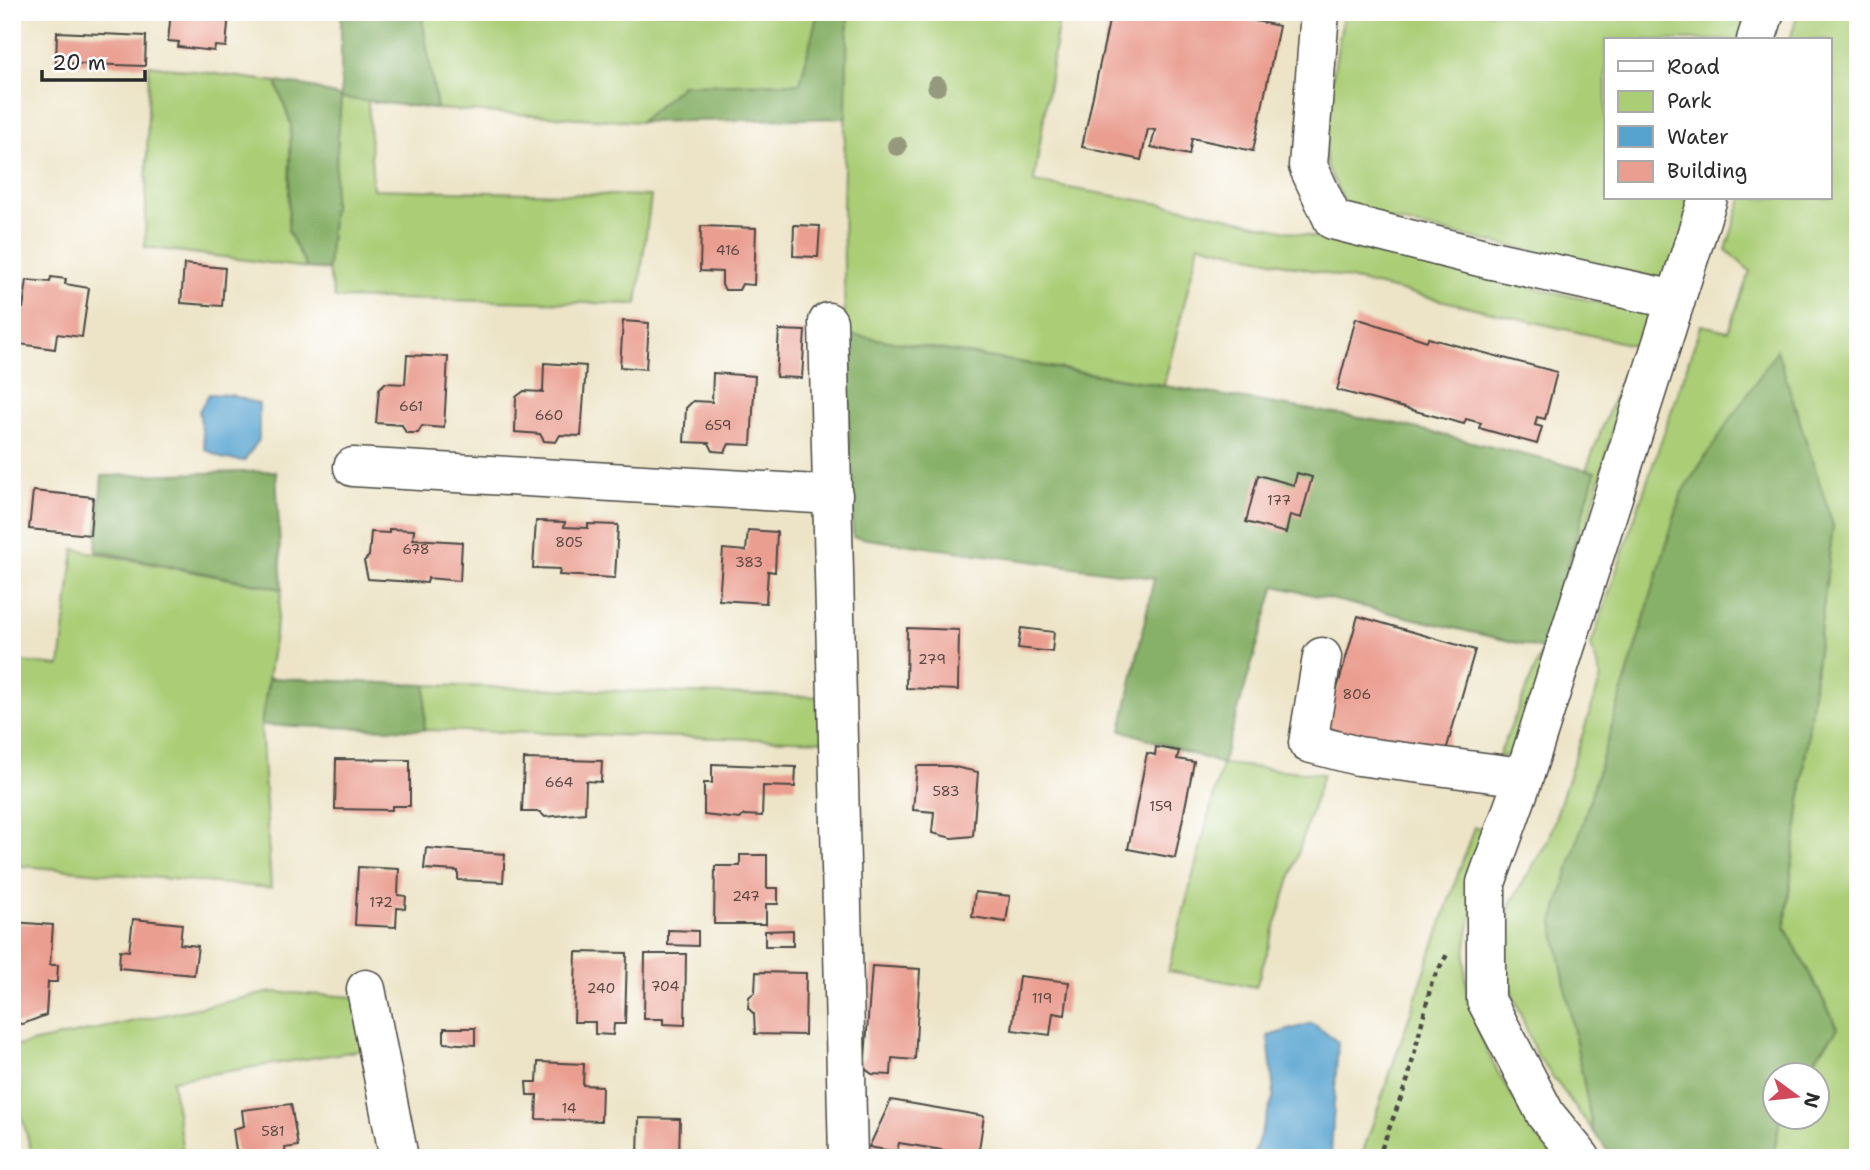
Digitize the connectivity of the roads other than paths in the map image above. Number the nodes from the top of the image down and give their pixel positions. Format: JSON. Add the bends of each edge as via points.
{"nodes":[{"id":1,"x":1320,"y":12,"type":"edge"},
{"id":2,"x":1765,"y":12,"type":"edge"},
{"id":3,"x":1757,"y":38,"type":"edge"},
{"id":4,"x":1707,"y":200,"type":"edge"},
{"id":5,"x":1676,"y":300,"type":"junction"},
{"id":6,"x":828,"y":322,"type":"dead end"},
{"id":7,"x":353,"y":467,"type":"dead end"},
{"id":8,"x":833,"y":495,"type":"junction"},
{"id":9,"x":1322,"y":657,"type":"dead end"},
{"id":10,"x":1524,"y":777,"type":"junction"},
{"id":11,"x":366,"y":989,"type":"dead end"},
{"id":12,"x":399,"y":1158,"type":"edge"},
{"id":13,"x":848,"y":1158,"type":"edge"},
{"id":14,"x":1581,"y":1158,"type":"edge"}],
"edges":[{"from":1,"to":5,"type":"street","via":[[1308,166],[1333,220]]},
{"from":2,"to":3,"type":"street"},
{"from":4,"to":5,"type":"street"},
{"from":5,"to":10,"type":"street"},
{"from":6,"to":8,"type":"street"},
{"from":7,"to":8,"type":"street"},
{"from":8,"to":13,"type":"street"},
{"from":9,"to":10,"type":"street","via":[[1308,743],[1358,757]]},
{"from":10,"to":14,"type":"street","via":[[1486,883],[1486,1000],[1546,1115]]},
{"from":11,"to":12,"type":"street"}]}
